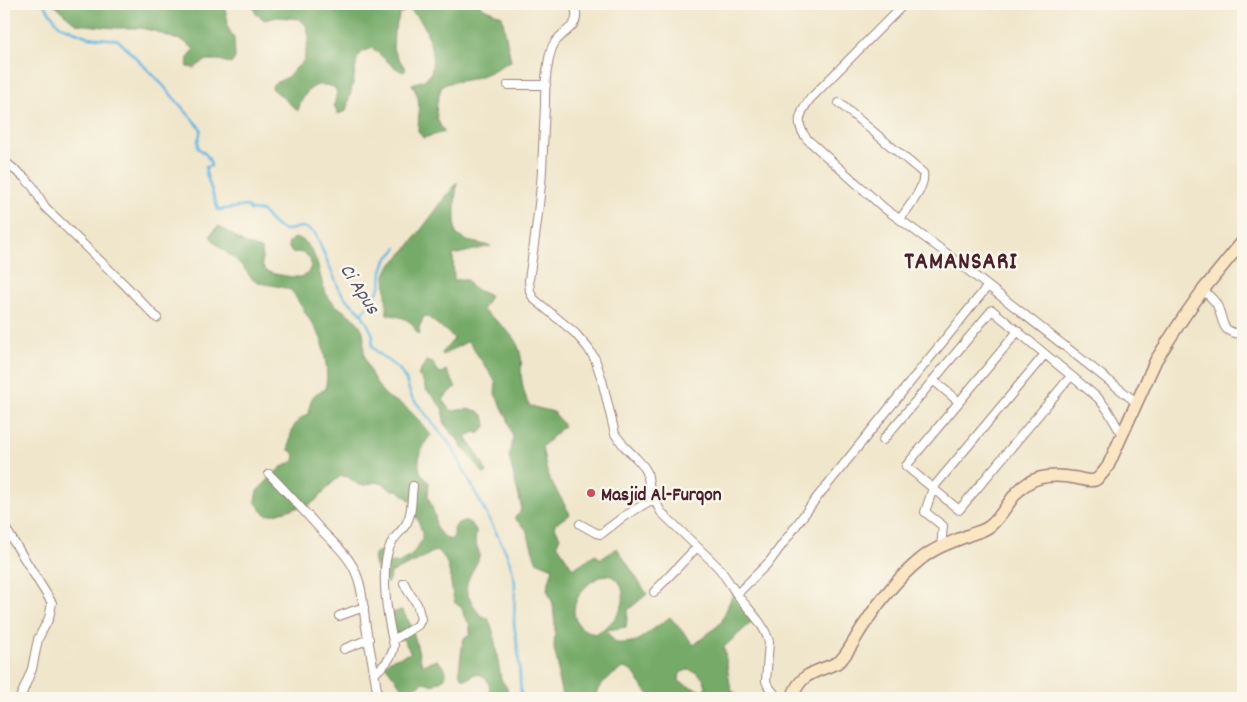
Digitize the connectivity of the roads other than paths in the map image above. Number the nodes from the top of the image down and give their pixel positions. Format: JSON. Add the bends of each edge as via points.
{"nodes":[{"id":1,"x":574,"y":4,"type":"edge"},
{"id":2,"x":904,"y":4,"type":"edge"},
{"id":3,"x":508,"y":85,"type":"dead end"},
{"id":4,"x":546,"y":85,"type":"junction"},
{"id":5,"x":839,"y":103,"type":"dead end"},
{"id":6,"x":4,"y":161,"type":"edge"},
{"id":7,"x":900,"y":219,"type":"junction"},
{"id":8,"x":1243,"y":241,"type":"edge"},
{"id":9,"x":987,"y":287,"type":"junction"},
{"id":10,"x":1203,"y":290,"type":"junction"},
{"id":11,"x":157,"y":318,"type":"dead end"},
{"id":12,"x":1018,"y":331,"type":"junction"},
{"id":13,"x":1243,"y":334,"type":"edge"},
{"id":14,"x":1045,"y":354,"type":"junction"},
{"id":15,"x":1071,"y":376,"type":"junction"},
{"id":16,"x":933,"y":380,"type":"junction"},
{"id":17,"x":959,"y":402,"type":"junction"},
{"id":18,"x":1136,"y":402,"type":"junction"},
{"id":19,"x":1122,"y":435,"type":"junction"},
{"id":20,"x":883,"y":440,"type":"dead end"},
{"id":21,"x":269,"y":474,"type":"dead end"},
{"id":22,"x":413,"y":486,"type":"dead end"},
{"id":23,"x":933,"y":488,"type":"junction"},
{"id":24,"x":653,"y":499,"type":"junction"},
{"id":25,"x":580,"y":524,"type":"dead end"},
{"id":26,"x":4,"y":526,"type":"edge"},
{"id":27,"x":697,"y":547,"type":"junction"},
{"id":28,"x":941,"y":547,"type":"junction"},
{"id":29,"x":404,"y":583,"type":"dead end"},
{"id":30,"x":654,"y":592,"type":"dead end"},
{"id":31,"x":737,"y":594,"type":"junction"},
{"id":32,"x":364,"y":607,"type":"junction"},
{"id":33,"x":339,"y":616,"type":"dead end"},
{"id":34,"x":369,"y":639,"type":"junction"},
{"id":35,"x":392,"y":640,"type":"junction"},
{"id":36,"x":344,"y":649,"type":"dead end"},
{"id":37,"x":375,"y":673,"type":"junction"},
{"id":38,"x":20,"y":698,"type":"edge"},
{"id":39,"x":378,"y":698,"type":"edge"},
{"id":40,"x":778,"y":698,"type":"edge"},
{"id":41,"x":792,"y":698,"type":"edge"}],
"edges":[{"from":1,"to":4,"type":"street","via":[[574,23],[551,50]]},
{"from":2,"to":7,"type":"street","via":[[810,99],[799,125],[807,139]]},
{"from":3,"to":4,"type":"street"},
{"from":4,"to":24,"type":"street","via":[[541,186],[530,292],[538,303],[583,342],[596,359],[615,434],[644,467]]},
{"from":5,"to":7,"type":"street","via":[[923,173],[924,182]]},
{"from":6,"to":11,"type":"street","via":[[25,178],[45,207]]},
{"from":7,"to":9,"type":"street"},
{"from":8,"to":10,"type":"main road"},
{"from":9,"to":18,"type":"street"},
{"from":9,"to":31,"type":"street","via":[[815,500],[770,561]]},
{"from":10,"to":13,"type":"street","via":[[1215,303],[1225,328]]},
{"from":10,"to":18,"type":"main road","via":[[1156,360]]},
{"from":12,"to":14,"type":"street"},
{"from":12,"to":16,"type":"street","via":[[992,310]]},
{"from":12,"to":17,"type":"street"},
{"from":14,"to":15,"type":"street"},
{"from":14,"to":23,"type":"street"},
{"from":15,"to":19,"type":"street","via":[[1098,398]]},
{"from":15,"to":23,"type":"street","via":[[959,510]]},
{"from":16,"to":17,"type":"street"},
{"from":16,"to":20,"type":"street"},
{"from":17,"to":23,"type":"street","via":[[906,466]]},
{"from":18,"to":19,"type":"main road"},
{"from":19,"to":28,"type":"main road","via":[[1104,472],[1096,479],[1051,476],[1032,481],[1013,496],[991,526]]},
{"from":21,"to":32,"type":"street","via":[[346,556],[359,582]]},
{"from":22,"to":35,"type":"street","via":[[410,515],[390,546],[386,560],[385,595]]},
{"from":23,"to":28,"type":"street","via":[[925,512],[943,526]]},
{"from":24,"to":25,"type":"street","via":[[601,534]]},
{"from":24,"to":27,"type":"street","via":[[665,517]]},
{"from":26,"to":38,"type":"street","via":[[52,603]]},
{"from":27,"to":30,"type":"street"},
{"from":27,"to":31,"type":"street","via":[[724,574]]},
{"from":28,"to":41,"type":"main road","via":[[922,558],[898,581],[865,622],[841,660],[805,676]]},
{"from":29,"to":35,"type":"street","via":[[417,604],[421,619],[418,625]]},
{"from":31,"to":40,"type":"street","via":[[767,636],[766,681]]},
{"from":32,"to":33,"type":"street"},
{"from":32,"to":34,"type":"street"},
{"from":34,"to":36,"type":"street"},
{"from":34,"to":37,"type":"street"},
{"from":35,"to":37,"type":"street","via":[[392,656]]},
{"from":37,"to":39,"type":"street"}]}
